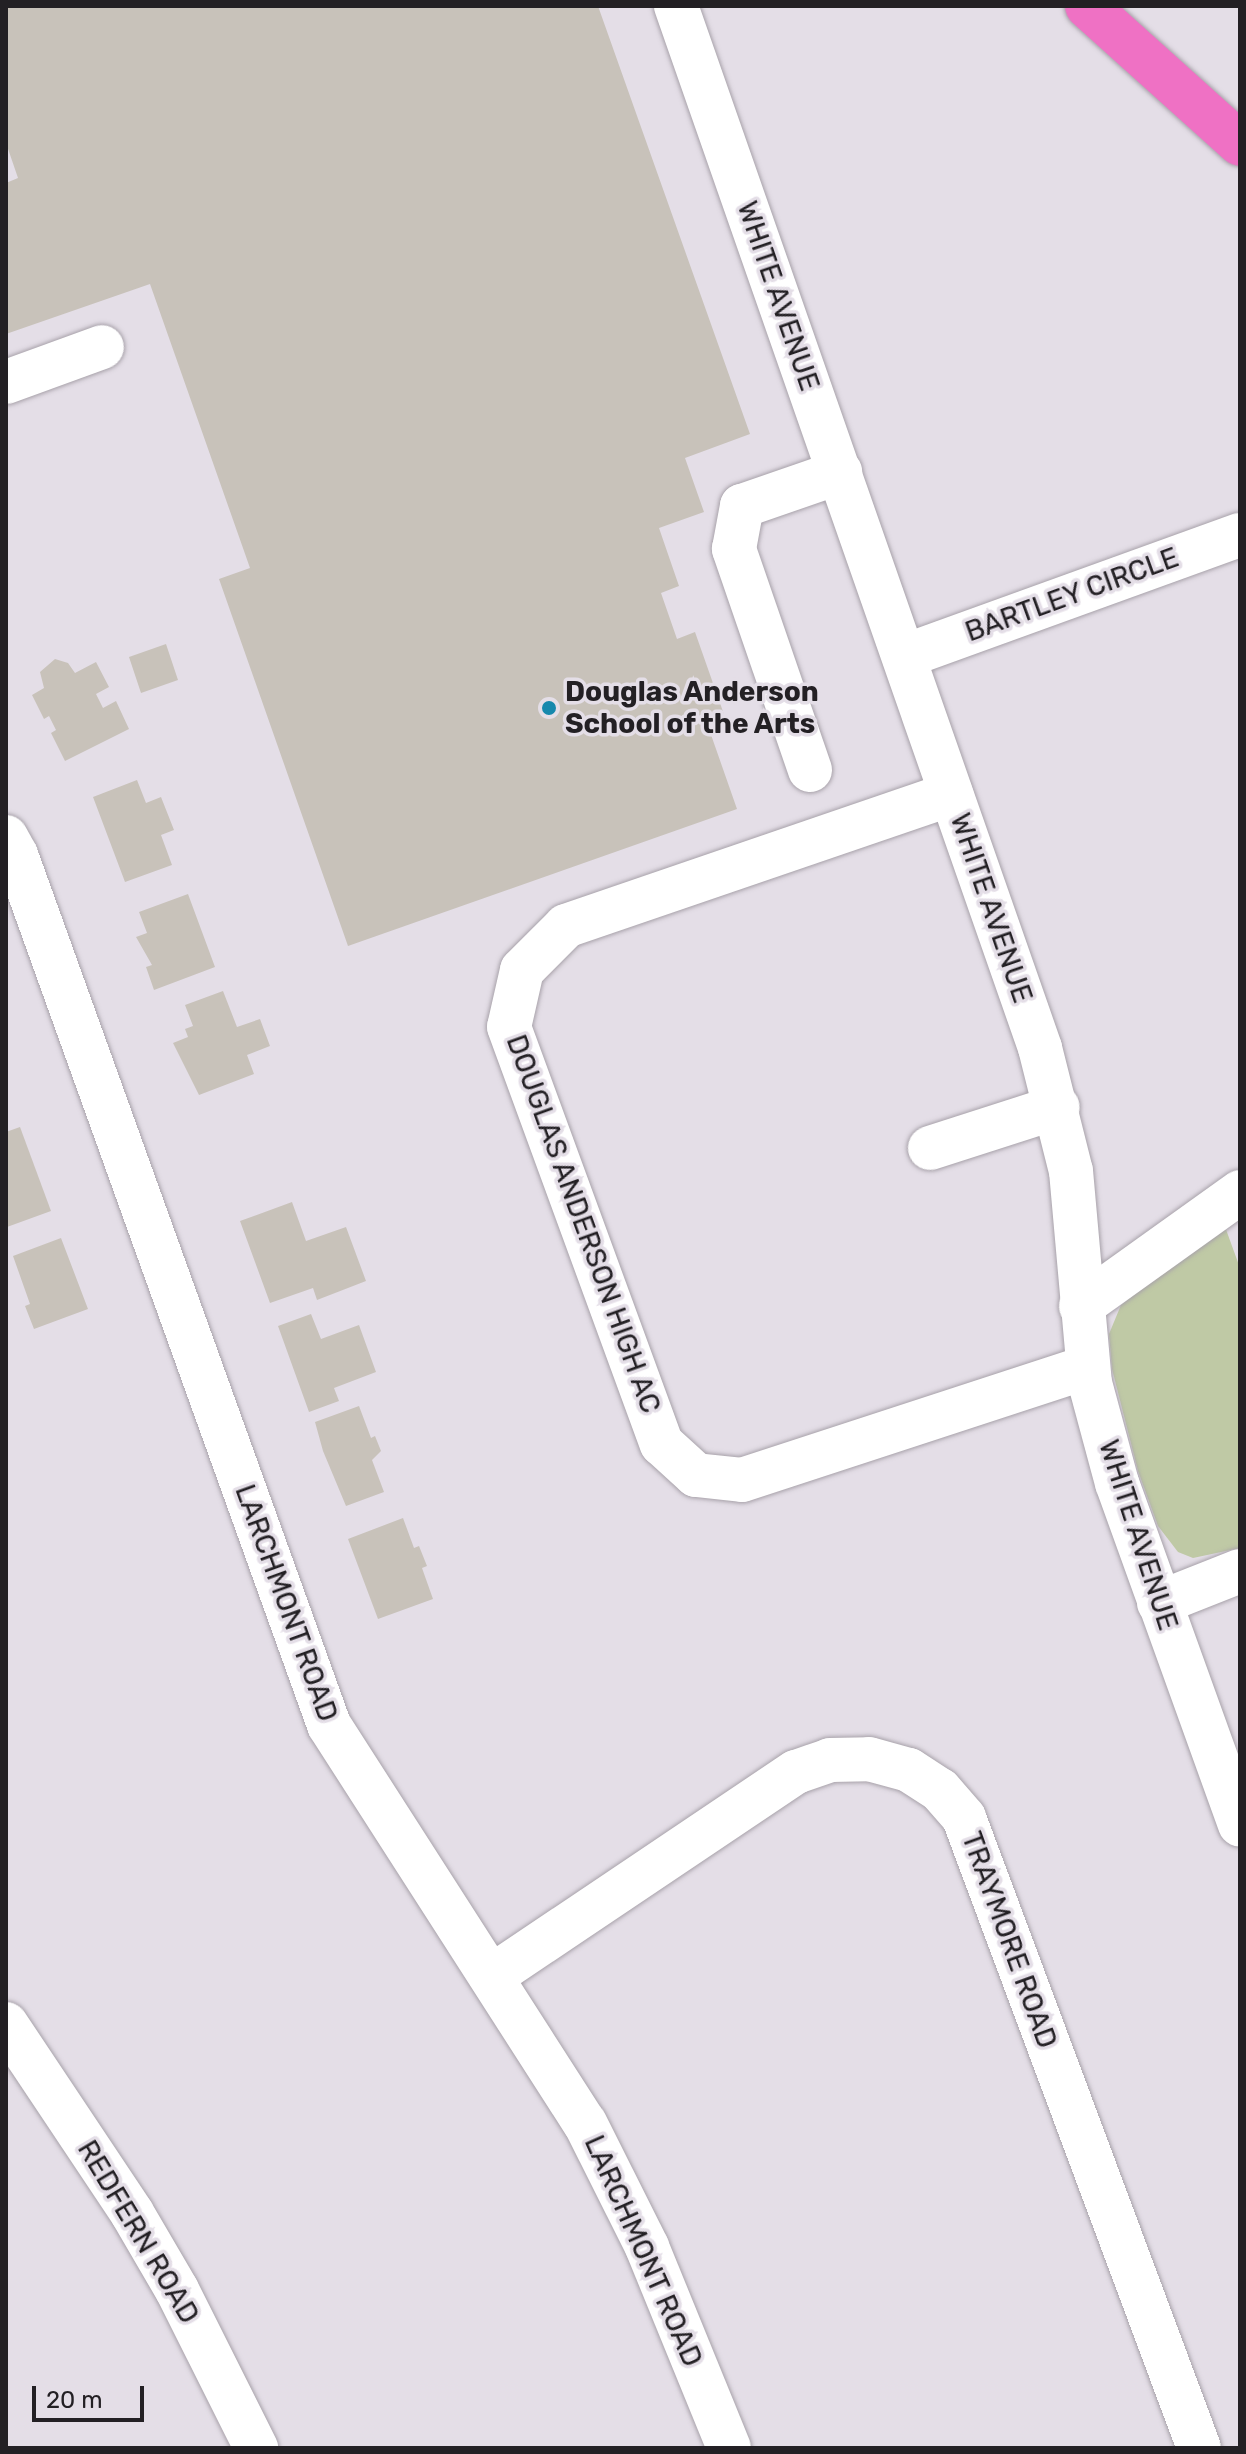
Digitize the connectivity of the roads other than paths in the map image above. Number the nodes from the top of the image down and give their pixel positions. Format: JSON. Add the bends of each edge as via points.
{"nodes":[{"id":1,"x":676,"y":6,"type":"edge"},
{"id":2,"x":1087,"y":6,"type":"edge"},
{"id":3,"x":1240,"y":144,"type":"edge"},
{"id":4,"x":102,"y":347,"type":"dead end"},
{"id":5,"x":6,"y":382,"type":"edge"},
{"id":6,"x":840,"y":472,"type":"junction"},
{"id":7,"x":1240,"y":535,"type":"edge"},
{"id":8,"x":905,"y":656,"type":"junction"},
{"id":9,"x":810,"y":770,"type":"dead end"},
{"id":10,"x":951,"y":794,"type":"junction"},
{"id":11,"x":6,"y":837,"type":"edge"},
{"id":12,"x":1058,"y":1107,"type":"junction"},
{"id":13,"x":930,"y":1148,"type":"dead end"},
{"id":14,"x":1240,"y":1192,"type":"edge"},
{"id":15,"x":1081,"y":1306,"type":"junction"},
{"id":16,"x":1088,"y":1367,"type":"junction"},
{"id":17,"x":1240,"y":1571,"type":"edge"},
{"id":18,"x":1159,"y":1603,"type":"junction"},
{"id":19,"x":1240,"y":1825,"type":"edge"},
{"id":20,"x":492,"y":1976,"type":"junction"},
{"id":21,"x":6,"y":2024,"type":"edge"},
{"id":22,"x":256,"y":2448,"type":"edge"},
{"id":23,"x":729,"y":2448,"type":"edge"},
{"id":24,"x":1199,"y":2448,"type":"edge"}],
"edges":[{"from":1,"to":6,"type":"street","name":"WHITE AVENUE"},
{"from":2,"to":3,"type":"highway"},
{"from":4,"to":5,"type":"street"},
{"from":6,"to":8,"type":"street","name":"WHITE AVENUE"},
{"from":6,"to":9,"type":"street","via":[[742,506],[734,549]]},
{"from":7,"to":8,"type":"street","name":"BARTLEY CIRCLE"},
{"from":8,"to":10,"type":"street","name":"WHITE AVENUE"},
{"from":10,"to":12,"type":"street","name":"WHITE AVENUE"},
{"from":10,"to":16,"type":"street","name":"DOUGLAS ANDERSON HIGH AC","via":[[566,926],[522,970],[509,1027],[662,1444],[696,1475],[742,1480]]},
{"from":11,"to":20,"type":"street","name":"LARCHMONT ROAD","via":[[329,1725]]},
{"from":12,"to":13,"type":"street"},
{"from":12,"to":15,"type":"street","name":"WHITE AVENUE","via":[[1071,1171]]},
{"from":14,"to":15,"type":"street"},
{"from":15,"to":16,"type":"street","name":"WHITE AVENUE"},
{"from":16,"to":18,"type":"street","name":"WHITE AVENUE","via":[[1117,1483]]},
{"from":17,"to":18,"type":"street"},
{"from":18,"to":19,"type":"street","name":"WHITE AVENUE"},
{"from":20,"to":23,"type":"street","name":"LARCHMONT ROAD","via":[[619,2185]]},
{"from":20,"to":24,"type":"street","name":"TRAYMORE ROAD","via":[[796,1772],[830,1760],[869,1759],[909,1770],[940,1790],[964,1818]]},
{"from":21,"to":22,"type":"street","name":"REDFERN ROAD","via":[[147,2238]]}]}
